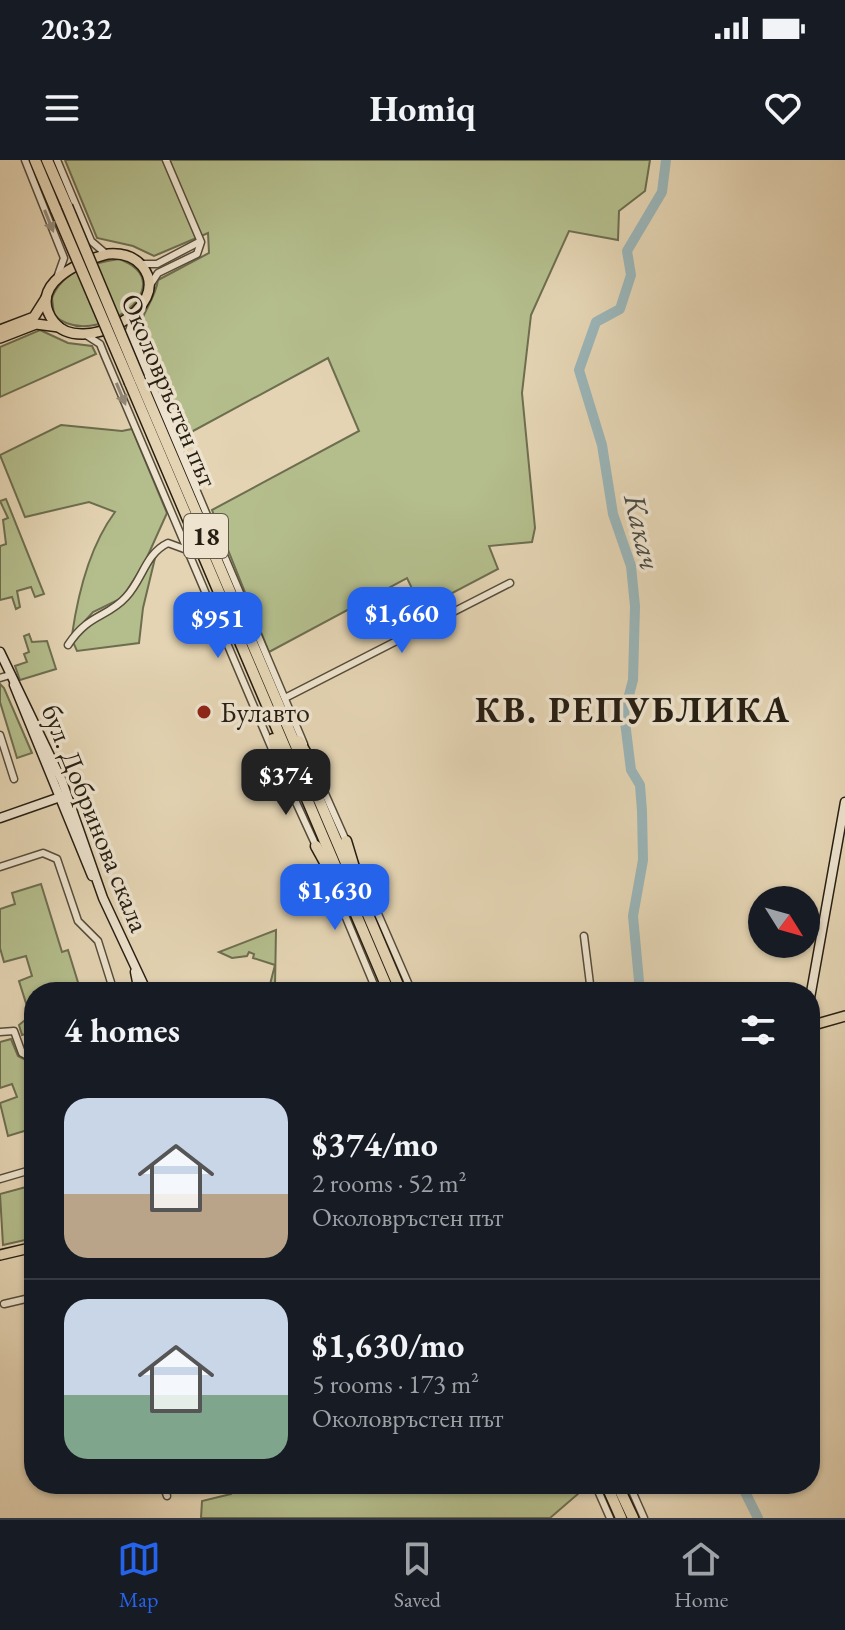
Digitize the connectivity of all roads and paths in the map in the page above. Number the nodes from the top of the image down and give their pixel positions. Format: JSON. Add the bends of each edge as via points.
{"nodes":[{"id":1,"x":25,"y":160,"type":"edge"},
{"id":2,"x":35,"y":160,"type":"edge"},
{"id":3,"x":47,"y":160,"type":"edge"},
{"id":4,"x":57,"y":160,"type":"edge"},
{"id":5,"x":166,"y":160,"type":"edge"},
{"id":6,"x":61,"y":208,"type":"junction"},
{"id":7,"x":200,"y":238,"type":"junction"},
{"id":8,"x":108,"y":254,"type":"junction"},
{"id":9,"x":141,"y":264,"type":"junction"},
{"id":10,"x":55,"y":281,"type":"junction"},
{"id":11,"x":149,"y":288,"type":"junction"},
{"id":12,"x":48,"y":295,"type":"junction"},
{"id":13,"x":141,"y":307,"type":"junction"},
{"id":14,"x":59,"y":327,"type":"junction"},
{"id":15,"x":0,"y":330,"type":"edge"},
{"id":16,"x":79,"y":334,"type":"junction"},
{"id":17,"x":0,"y":338,"type":"edge"},
{"id":18,"x":187,"y":550,"type":"junction"},
{"id":19,"x":510,"y":583,"type":"dead end"},
{"id":20,"x":68,"y":645,"type":"dead end"},
{"id":21,"x":0,"y":652,"type":"edge"},
{"id":22,"x":0,"y":678,"type":"edge"},
{"id":23,"x":12,"y":679,"type":"junction"},
{"id":24,"x":267,"y":696,"type":"junction"},
{"id":25,"x":285,"y":698,"type":"junction"},
{"id":26,"x":0,"y":735,"type":"edge"},
{"id":27,"x":312,"y":764,"type":"junction"},
{"id":28,"x":284,"y":776,"type":"junction"},
{"id":29,"x":14,"y":779,"type":"dead end"},
{"id":30,"x":66,"y":792,"type":"junction"},
{"id":31,"x":59,"y":800,"type":"junction"},
{"id":32,"x":845,"y":802,"type":"edge"},
{"id":33,"x":71,"y":804,"type":"junction"},
{"id":34,"x":0,"y":818,"type":"edge"},
{"id":35,"x":843,"y":825,"type":"edge"},
{"id":36,"x":346,"y":841,"type":"junction"},
{"id":37,"x":316,"y":846,"type":"junction"},
{"id":38,"x":0,"y":867,"type":"edge"},
{"id":39,"x":103,"y":898,"type":"junction"},
{"id":40,"x":354,"y":913,"type":"junction"},
{"id":41,"x":371,"y":922,"type":"junction"},
{"id":42,"x":584,"y":936,"type":"dead end"},
{"id":43,"x":135,"y":972,"type":"junction"},
{"id":44,"x":111,"y":982,"type":"edge"},
{"id":45,"x":137,"y":982,"type":"edge"},
{"id":46,"x":141,"y":982,"type":"edge"},
{"id":47,"x":373,"y":982,"type":"edge"},
{"id":48,"x":385,"y":982,"type":"edge"},
{"id":49,"x":397,"y":982,"type":"edge"},
{"id":50,"x":408,"y":982,"type":"edge"},
{"id":51,"x":590,"y":982,"type":"edge"},
{"id":52,"x":813,"y":982,"type":"edge"},
{"id":53,"x":845,"y":1009,"type":"edge"},
{"id":54,"x":845,"y":1016,"type":"edge"},
{"id":55,"x":820,"y":1017,"type":"edge"},
{"id":56,"x":820,"y":1023,"type":"edge"},
{"id":57,"x":0,"y":1032,"type":"edge"},
{"id":58,"x":24,"y":1054,"type":"edge"},
{"id":59,"x":24,"y":1172,"type":"edge"},
{"id":60,"x":0,"y":1179,"type":"edge"},
{"id":61,"x":24,"y":1249,"type":"edge"},
{"id":62,"x":0,"y":1255,"type":"edge"},
{"id":63,"x":24,"y":1299,"type":"edge"},
{"id":64,"x":4,"y":1304,"type":"dead end"},
{"id":65,"x":599,"y":1494,"type":"edge"},
{"id":66,"x":612,"y":1494,"type":"edge"},
{"id":67,"x":615,"y":1494,"type":"edge"},
{"id":68,"x":633,"y":1494,"type":"edge"},
{"id":69,"x":610,"y":1518,"type":"edge"},
{"id":70,"x":621,"y":1518,"type":"edge"},
{"id":71,"x":633,"y":1518,"type":"edge"},
{"id":72,"x":644,"y":1518,"type":"edge"}],
"edges":[{"from":1,"to":10,"type":"street","one_way":true,"via":[[64,258]]},
{"from":2,"to":6,"type":"highway","name":"Околовръстен път","number":"18"},
{"from":3,"to":6,"type":"highway","name":"Околовръстен път","number":"18"},
{"from":4,"to":8,"type":"street","via":[[91,241]]},
{"from":5,"to":7,"type":"street"},
{"from":6,"to":24,"type":"highway","name":"Околовръстен път","number":"18","bridge":true},
{"from":7,"to":9,"type":"street","via":[[197,246],[157,264]]},
{"from":7,"to":11,"type":"street","via":[[197,254],[158,273]]},
{"from":8,"to":9,"type":"main road","via":[[124,254]]},
{"from":8,"to":10,"type":"main road","via":[[74,266]]},
{"from":9,"to":11,"type":"main road"},
{"from":10,"to":12,"type":"main road"},
{"from":11,"to":13,"type":"main road"},
{"from":12,"to":14,"type":"main road","via":[[47,308]]},
{"from":12,"to":15,"type":"main road","via":[[34,317]]},
{"from":13,"to":16,"type":"main road","via":[[116,324]]},
{"from":13,"to":25,"type":"street","name":"Околовръстен път","via":[[129,331]]},
{"from":14,"to":16,"type":"main road"},
{"from":14,"to":17,"type":"main road","via":[[36,324]]},
{"from":16,"to":18,"type":"street","name":"Околовръстен път","one_way":true,"via":[[100,344]]},
{"from":18,"to":20,"type":"street","via":[[168,543],[154,549],[124,599],[88,620]]},
{"from":18,"to":28,"type":"street","name":"Околовръстен път"},
{"from":19,"to":25,"type":"street"},
{"from":21,"to":23,"type":"main road","name":"бул. Добринова скала"},
{"from":22,"to":23,"type":"street"},
{"from":23,"to":30,"type":"main road","name":"бул. Добринова скала"},
{"from":23,"to":31,"type":"main road","name":"бул. Добринова скала"},
{"from":24,"to":27,"type":"highway"},
{"from":24,"to":28,"type":"highway"},
{"from":24,"to":40,"type":"highway","name":"Околовръстен път","number":"18"},
{"from":24,"to":41,"type":"highway","name":"Околовръстен път","number":"18"},
{"from":25,"to":27,"type":"street","name":"Околовръстен път"},
{"from":26,"to":29,"type":"street"},
{"from":27,"to":36,"type":"street","name":"Околовръстен път"},
{"from":28,"to":37,"type":"street","name":"Околовръстен път"},
{"from":30,"to":31,"type":"main road"},
{"from":30,"to":33,"type":"main road","name":"бул. Добринова скала"},
{"from":31,"to":33,"type":"main road"},
{"from":31,"to":34,"type":"main road"},
{"from":31,"to":39,"type":"main road","name":"бул. Добринова скала"},
{"from":32,"to":35,"type":"main road"},
{"from":33,"to":39,"type":"main road","name":"бул. Добринова скала"},
{"from":35,"to":52,"type":"main road"},
{"from":36,"to":41,"type":"highway"},
{"from":36,"to":50,"type":"street","name":"Околовръстен път"},
{"from":37,"to":40,"type":"highway"},
{"from":37,"to":47,"type":"street","name":"Околовръстен път"},
{"from":38,"to":44,"type":"street","via":[[43,853],[57,859],[78,921],[98,941]]},
{"from":39,"to":43,"type":"main road","name":"бул. Добринова скала"},
{"from":40,"to":48,"type":"highway","name":"Околовръстен път","number":"18"},
{"from":41,"to":49,"type":"highway","name":"Околовръстен път","number":"18"},
{"from":42,"to":51,"type":"street"},
{"from":43,"to":45,"type":"main road","name":"бул. Добринова скала"},
{"from":43,"to":46,"type":"main road","name":"бул. Добринова скала"},
{"from":53,"to":55,"type":"main road"},
{"from":54,"to":56,"type":"main road"},
{"from":57,"to":58,"type":"street","via":[[14,1031]]},
{"from":59,"to":60,"type":"street"},
{"from":61,"to":62,"type":"main road"},
{"from":63,"to":64,"type":"street"},
{"from":65,"to":69,"type":"street"},
{"from":66,"to":70,"type":"highway"},
{"from":67,"to":71,"type":"highway"},
{"from":68,"to":72,"type":"street"}]}
